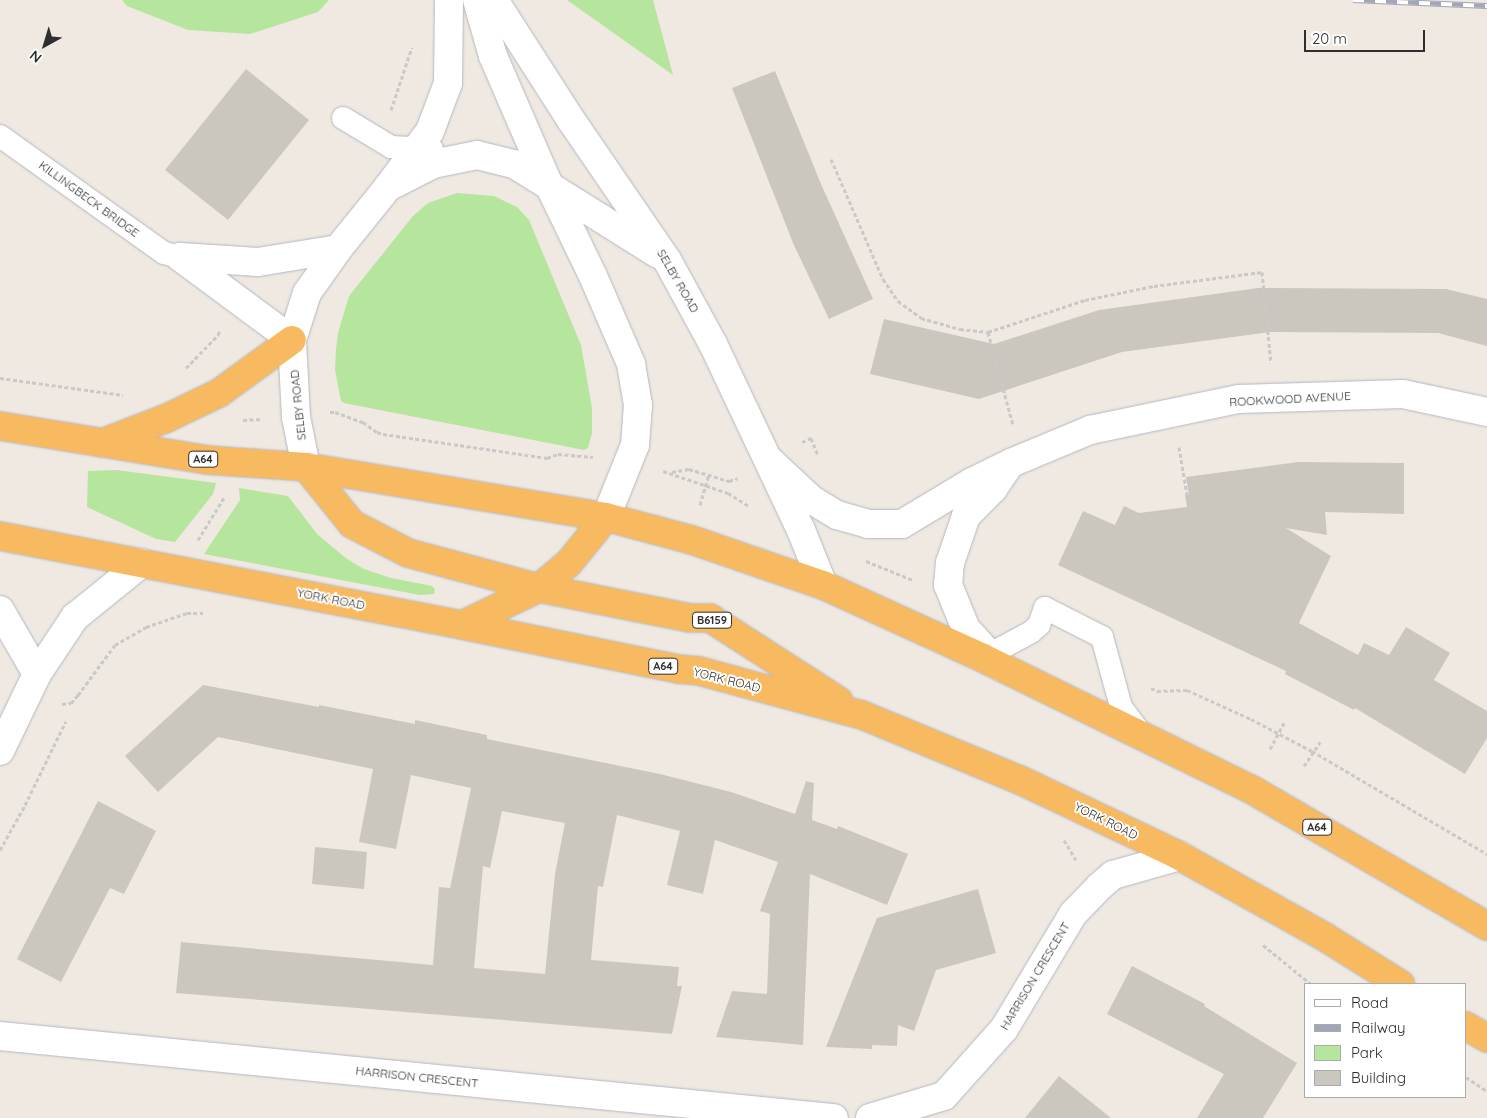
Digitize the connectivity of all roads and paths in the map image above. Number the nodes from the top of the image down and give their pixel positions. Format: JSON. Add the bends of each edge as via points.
{"nodes":[{"id":1,"x":449,"y":0,"type":"edge"},
{"id":2,"x":477,"y":0,"type":"edge"},
{"id":3,"x":494,"y":0,"type":"edge"},
{"id":4,"x":342,"y":118,"type":"dead end"},
{"id":5,"x":0,"y":136,"type":"edge"},
{"id":6,"x":418,"y":148,"type":"junction"},
{"id":7,"x":477,"y":155,"type":"junction"},
{"id":8,"x":831,"y":159,"type":"dead end"},
{"id":9,"x":548,"y":183,"type":"junction"},
{"id":10,"x":388,"y":187,"type":"junction"},
{"id":11,"x":338,"y":248,"type":"junction"},
{"id":12,"x":180,"y":258,"type":"junction"},
{"id":13,"x":667,"y":260,"type":"junction"},
{"id":14,"x":988,"y":332,"type":"junction"},
{"id":15,"x":218,"y":335,"type":"dead end"},
{"id":16,"x":292,"y":340,"type":"junction"},
{"id":17,"x":182,"y":373,"type":"dead end"},
{"id":18,"x":0,"y":378,"type":"edge"},
{"id":19,"x":130,"y":394,"type":"dead end"},
{"id":20,"x":1274,"y":398,"type":"junction"},
{"id":21,"x":1174,"y":412,"type":"junction"},
{"id":22,"x":1487,"y":412,"type":"edge"},
{"id":23,"x":363,"y":422,"type":"dead end"},
{"id":24,"x":0,"y":426,"type":"edge"},
{"id":25,"x":100,"y":443,"type":"junction"},
{"id":26,"x":558,"y":454,"type":"dead end"},
{"id":27,"x":768,"y":459,"type":"junction"},
{"id":28,"x":1016,"y":461,"type":"junction"},
{"id":29,"x":231,"y":462,"type":"junction"},
{"id":30,"x":306,"y":467,"type":"junction"},
{"id":31,"x":1188,"y":495,"type":"dead end"},
{"id":32,"x":606,"y":517,"type":"junction"},
{"id":33,"x":0,"y":536,"type":"edge"},
{"id":34,"x":142,"y":564,"type":"junction"},
{"id":35,"x":192,"y":573,"type":"junction"},
{"id":36,"x":822,"y":585,"type":"junction"},
{"id":37,"x":539,"y":588,"type":"junction"},
{"id":38,"x":0,"y":610,"type":"edge"},
{"id":39,"x":206,"y":612,"type":"dead end"},
{"id":40,"x":187,"y":613,"type":"junction"},
{"id":41,"x":462,"y":625,"type":"junction"},
{"id":42,"x":992,"y":660,"type":"junction"},
{"id":43,"x":33,"y":681,"type":"junction"},
{"id":44,"x":862,"y":715,"type":"junction"},
{"id":45,"x":66,"y":721,"type":"dead end"},
{"id":46,"x":1284,"y":724,"type":"dead end"},
{"id":47,"x":1143,"y":736,"type":"junction"},
{"id":48,"x":1320,"y":742,"type":"dead end"},
{"id":49,"x":1270,"y":749,"type":"dead end"},
{"id":50,"x":0,"y":751,"type":"edge"},
{"id":51,"x":1304,"y":766,"type":"dead end"},
{"id":52,"x":1060,"y":835,"type":"dead end"},
{"id":53,"x":0,"y":850,"type":"edge"},
{"id":54,"x":1180,"y":856,"type":"junction"},
{"id":55,"x":1100,"y":886,"type":"junction"},
{"id":56,"x":1487,"y":926,"type":"edge"},
{"id":57,"x":1260,"y":942,"type":"dead end"},
{"id":58,"x":1310,"y":983,"type":"edge"},
{"id":59,"x":1398,"y":983,"type":"edge"},
{"id":60,"x":1467,"y":1027,"type":"edge"},
{"id":61,"x":0,"y":1036,"type":"edge"},
{"id":62,"x":1487,"y":1038,"type":"edge"},
{"id":63,"x":1467,"y":1078,"type":"edge"},
{"id":64,"x":1487,"y":1091,"type":"edge"},
{"id":65,"x":834,"y":1118,"type":"edge"},
{"id":66,"x":870,"y":1118,"type":"edge"}],
"edges":[{"from":1,"to":6,"type":"street","name":"SELBY ROAD","number":"B6159","via":[[448,83],[430,131]]},
{"from":2,"to":9,"type":"street","via":[[492,56]]},
{"from":3,"to":13,"type":"street","name":"SELBY ROAD"},
{"from":4,"to":6,"type":"lane","via":[[391,147]]},
{"from":5,"to":12,"type":"lane","name":"KILLINGBECK BRIDGE","via":[[164,253]]},
{"from":6,"to":7,"type":"lane"},
{"from":6,"to":10,"type":"street","name":"SELBY ROAD","number":"B6159"},
{"from":7,"to":9,"type":"street","via":[[514,164]]},
{"from":7,"to":10,"type":"street","via":[[433,164]]},
{"from":8,"to":14,"type":"path","via":[[883,279],[898,302],[921,318],[960,330]]},
{"from":9,"to":13,"type":"street"},
{"from":9,"to":32,"type":"street","via":[[631,364],[638,405],[635,445]]},
{"from":10,"to":11,"type":"street","name":"SELBY ROAD","number":"B6159"},
{"from":11,"to":12,"type":"street","name":"KILLINGBECK BRIDGE","via":[[258,262]]},
{"from":11,"to":16,"type":"street","name":"SELBY ROAD","number":"B6159","via":[[307,293]]},
{"from":12,"to":16,"type":"street","name":"KILLINGBECK BRIDGE"},
{"from":13,"to":27,"type":"street","name":"SELBY ROAD","via":[[713,344]]},
{"from":14,"to":20,"type":"path","via":[[1085,300],[1154,286],[1262,272]]},
{"from":14,"to":28,"type":"path"},
{"from":15,"to":17,"type":"path"},
{"from":16,"to":25,"type":"highway","via":[[219,393],[167,418]]},
{"from":16,"to":30,"type":"street","name":"SELBY ROAD","number":"B6159","via":[[296,417]]},
{"from":18,"to":19,"type":"path","via":[[94,393]]},
{"from":20,"to":21,"type":"street","name":"ROOKWOOD AVENUE","via":[[1238,399]]},
{"from":20,"to":22,"type":"street","name":"ROOKWOOD AVENUE","via":[[1403,394]]},
{"from":21,"to":28,"type":"street","name":"ROOKWOOD AVENUE","via":[[1090,430]]},
{"from":21,"to":31,"type":"path"},
{"from":23,"to":26,"type":"path","via":[[383,434],[546,458]]},
{"from":24,"to":25,"type":"highway","number":"A64"},
{"from":25,"to":29,"type":"highway","number":"A64"},
{"from":27,"to":28,"type":"street","name":"ROOKWOOD AVENUE","via":[[812,500],[837,515],[868,524],[902,524],[972,482]]},
{"from":27,"to":36,"type":"street","name":"SELBY ROAD"},
{"from":28,"to":42,"type":"street","via":[[966,516],[950,563],[950,594],[966,629]]},
{"from":29,"to":30,"type":"highway","number":"A64"},
{"from":29,"to":35,"type":"path","via":[[225,496],[198,541]]},
{"from":30,"to":32,"type":"highway","number":"A64"},
{"from":30,"to":37,"type":"highway","number":"B6159","via":[[352,524],[408,553]]},
{"from":32,"to":36,"type":"highway","number":"A64","via":[[692,540]]},
{"from":32,"to":37,"type":"highway","via":[[568,564]]},
{"from":33,"to":34,"type":"highway","name":"YORK ROAD","number":"A64"},
{"from":34,"to":35,"type":"highway","name":"YORK ROAD","number":"A64"},
{"from":34,"to":43,"type":"street","via":[[76,618]]},
{"from":35,"to":40,"type":"path"},
{"from":35,"to":41,"type":"highway","name":"YORK ROAD","number":"A64"},
{"from":36,"to":42,"type":"highway","number":"A64"},
{"from":37,"to":41,"type":"highway"},
{"from":37,"to":44,"type":"highway","number":"B6159","via":[[690,618],[710,618]]},
{"from":38,"to":43,"type":"street"},
{"from":39,"to":40,"type":"path"},
{"from":40,"to":43,"type":"path","via":[[146,627],[115,646],[71,703],[62,704]]},
{"from":41,"to":44,"type":"highway","name":"YORK ROAD","number":"A64","via":[[699,671]]},
{"from":42,"to":47,"type":"highway","number":"A64"},
{"from":42,"to":47,"type":"lane","via":[[1039,625],[1045,608],[1102,637],[1121,707]]},
{"from":43,"to":50,"type":"street"},
{"from":44,"to":54,"type":"highway","name":"YORK ROAD","number":"A64","via":[[1020,780]]},
{"from":45,"to":53,"type":"path"},
{"from":46,"to":49,"type":"path"},
{"from":47,"to":56,"type":"highway","number":"A64","via":[[1254,791]]},
{"from":48,"to":51,"type":"path"},
{"from":52,"to":55,"type":"path","via":[[1070,853]]},
{"from":54,"to":55,"type":"street","name":"HARRISON CRESCENT","via":[[1112,875]]},
{"from":54,"to":59,"type":"highway","name":"YORK ROAD","number":"A64","via":[[1325,937]]},
{"from":55,"to":66,"type":"street","name":"HARRISON CRESCENT","via":[[1073,914],[1004,1029],[944,1096]]},
{"from":57,"to":58,"type":"path"},
{"from":60,"to":62,"type":"highway"},
{"from":61,"to":65,"type":"street","name":"HARRISON CRESCENT"},
{"from":63,"to":64,"type":"path"}]}
